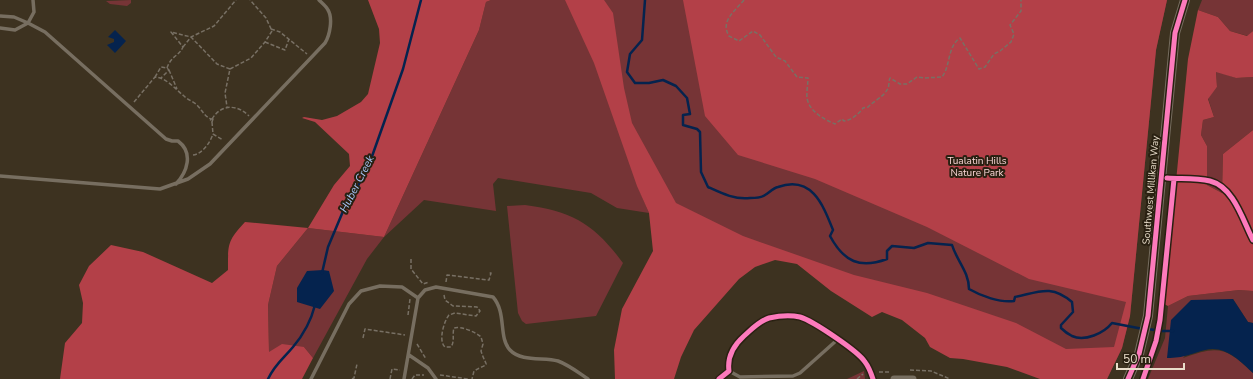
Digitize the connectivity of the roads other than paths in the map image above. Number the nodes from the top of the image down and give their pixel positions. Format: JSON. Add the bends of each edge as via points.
{"nodes":[{"id":1,"x":33,"y":0,"type":"edge"},
{"id":2,"x":319,"y":0,"type":"edge"},
{"id":3,"x":1185,"y":0,"type":"edge"},
{"id":4,"x":0,"y":16,"type":"edge"},
{"id":5,"x":28,"y":23,"type":"junction"},
{"id":6,"x":0,"y":28,"type":"edge"},
{"id":7,"x":0,"y":176,"type":"edge"},
{"id":8,"x":175,"y":185,"type":"junction"},
{"id":9,"x":418,"y":298,"type":"junction"},
{"id":10,"x":836,"y":340,"type":"junction"},
{"id":11,"x":409,"y":355,"type":"junction"},
{"id":12,"x":729,"y":371,"type":"junction"},
{"id":13,"x":311,"y":379,"type":"edge"},
{"id":14,"x":404,"y":379,"type":"edge"},
{"id":15,"x":436,"y":379,"type":"edge"},
{"id":16,"x":588,"y":379,"type":"edge"},
{"id":17,"x":719,"y":379,"type":"edge"},
{"id":18,"x":873,"y":379,"type":"edge"},
{"id":19,"x":894,"y":379,"type":"edge"},
{"id":20,"x":913,"y":379,"type":"edge"},
{"id":21,"x":1128,"y":379,"type":"edge"}],
"edges":[{"from":1,"to":5,"type":"lane","via":[[34,12]]},
{"from":2,"to":8,"type":"lane","via":[[329,11],[330,32],[325,42],[200,172]]},
{"from":3,"to":21,"type":"street","name":"Southwest Millikan Way","via":[[1175,33],[1149,304],[1139,354]]},
{"from":4,"to":5,"type":"lane","via":[[14,17]]},
{"from":5,"to":6,"type":"lane","via":[[15,30]]},
{"from":5,"to":8,"type":"lane","via":[[45,32],[166,138],[178,141],[186,147],[186,169]]},
{"from":7,"to":8,"type":"lane","via":[[160,189]]},
{"from":9,"to":11,"type":"lane"},
{"from":9,"to":13,"type":"lane","via":[[402,287],[380,286],[361,291],[349,304]]},
{"from":9,"to":16,"type":"lane","via":[[431,287],[493,297],[498,302],[509,349],[520,355],[558,361]]},
{"from":10,"to":12,"type":"lane","via":[[800,373],[792,376],[740,377]]},
{"from":10,"to":12,"type":"street","via":[[800,317],[769,318],[758,324],[738,343],[730,355]]},
{"from":10,"to":18,"type":"street","via":[[861,356]]},
{"from":11,"to":14,"type":"lane"},
{"from":11,"to":15,"type":"lane","via":[[428,368]]},
{"from":12,"to":17,"type":"street"},
{"from":19,"to":20,"type":"street"}]}
